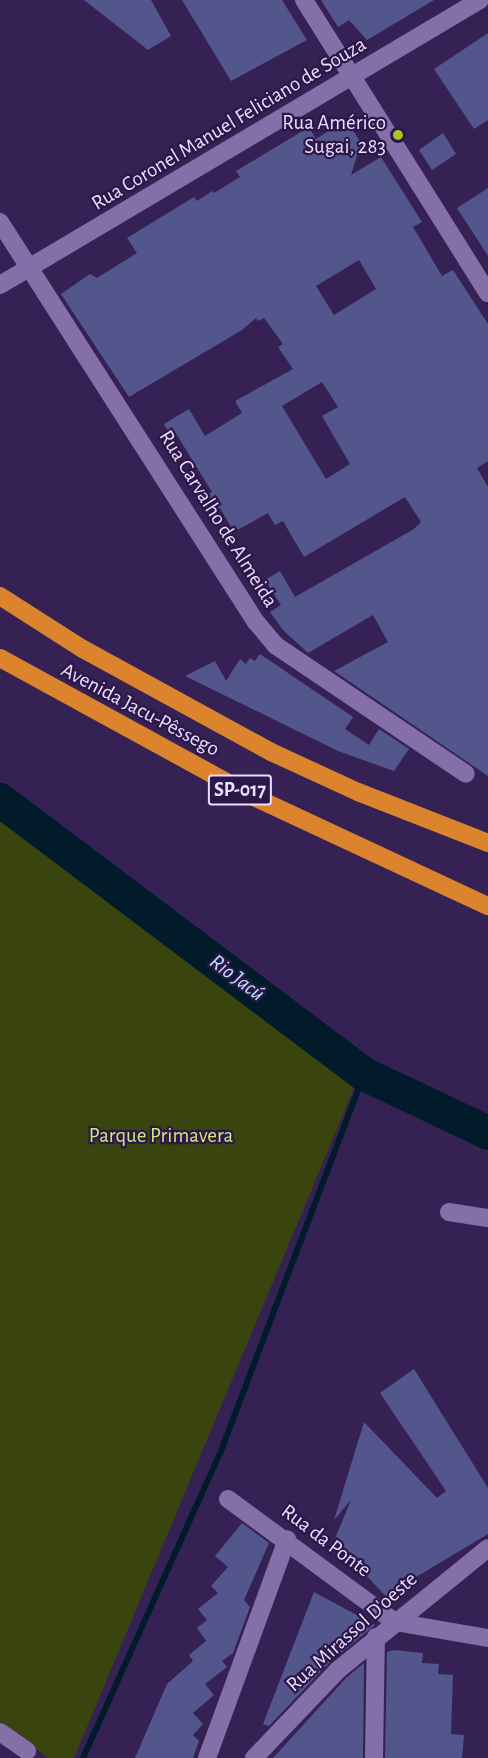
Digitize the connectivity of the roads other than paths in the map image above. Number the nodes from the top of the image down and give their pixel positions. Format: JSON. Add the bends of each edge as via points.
{"nodes":[{"id":1,"x":304,"y":0,"type":"edge"},
{"id":2,"x":480,"y":0,"type":"edge"},
{"id":3,"x":351,"y":79,"type":"junction"},
{"id":4,"x":0,"y":222,"type":"edge"},
{"id":5,"x":31,"y":267,"type":"junction"},
{"id":6,"x":0,"y":285,"type":"edge"},
{"id":7,"x":488,"y":293,"type":"edge"},
{"id":8,"x":0,"y":596,"type":"edge"},
{"id":9,"x":0,"y":658,"type":"edge"},
{"id":10,"x":466,"y":774,"type":"dead end"},
{"id":11,"x":488,"y":843,"type":"edge"},
{"id":12,"x":488,"y":906,"type":"edge"},
{"id":13,"x":449,"y":1212,"type":"dead end"},
{"id":14,"x":488,"y":1218,"type":"edge"},
{"id":15,"x":228,"y":1498,"type":"dead end"},
{"id":16,"x":287,"y":1539,"type":"junction"},
{"id":17,"x":488,"y":1548,"type":"edge"},
{"id":18,"x":395,"y":1622,"type":"junction"},
{"id":19,"x":376,"y":1637,"type":"junction"},
{"id":20,"x":488,"y":1638,"type":"edge"},
{"id":21,"x":0,"y":1732,"type":"edge"},
{"id":22,"x":27,"y":1751,"type":"dead end"},
{"id":23,"x":207,"y":1758,"type":"edge"},
{"id":24,"x":254,"y":1758,"type":"edge"},
{"id":25,"x":374,"y":1758,"type":"edge"}],
"edges":[{"from":1,"to":3,"type":"street"},
{"from":2,"to":3,"type":"street","name":"Rua Coronel Manuel Feliciano de Souza"},
{"from":3,"to":5,"type":"street","name":"Rua Coronel Manuel Feliciano de Souza"},
{"from":3,"to":7,"type":"street"},
{"from":4,"to":5,"type":"street","name":"Rua Carvalho de Almeida"},
{"from":5,"to":6,"type":"street","name":"Rua Coronel Manuel Feliciano de Souza"},
{"from":5,"to":10,"type":"street","name":"Rua Carvalho de Almeida","via":[[256,622],[275,645]]},
{"from":8,"to":11,"type":"highway","name":"Avenida Jacu-Pêssego","number":"SP-017","via":[[83,649],[271,752],[357,792]]},
{"from":9,"to":12,"type":"highway","name":"Avenida Jacu-Pêssego","number":"SP-017","via":[[254,797]]},
{"from":13,"to":14,"type":"street"},
{"from":15,"to":16,"type":"street","name":"Rua da Ponte"},
{"from":16,"to":18,"type":"street","name":"Rua da Ponte"},
{"from":16,"to":23,"type":"street"},
{"from":17,"to":18,"type":"street","name":"Rua Mirassol D'oeste"},
{"from":18,"to":19,"type":"street","name":"Rua Mirassol D'oeste"},
{"from":18,"to":20,"type":"street"},
{"from":19,"to":24,"type":"street","name":"Rua Mirassol D'oeste","via":[[338,1670]]},
{"from":19,"to":25,"type":"street"},
{"from":21,"to":22,"type":"street"}]}
